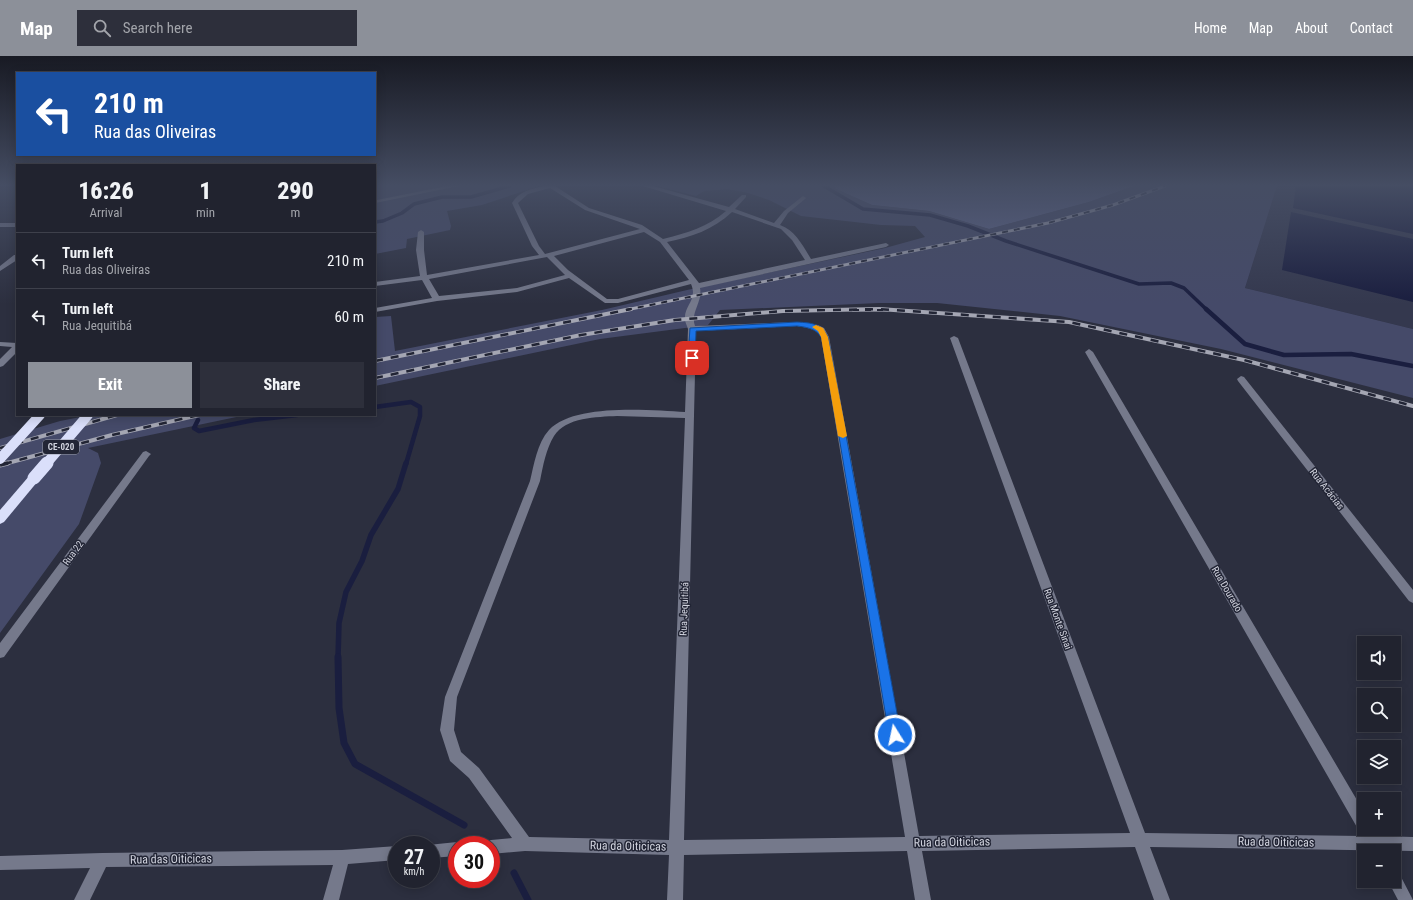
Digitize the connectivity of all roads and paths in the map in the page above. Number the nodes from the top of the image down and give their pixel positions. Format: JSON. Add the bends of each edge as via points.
{"nodes":[{"id":1,"x":526,"y":225,"type":"edge"},
{"id":2,"x":638,"y":225,"type":"edge"},
{"id":3,"x":712,"y":225,"type":"edge"},
{"id":4,"x":776,"y":225,"type":"edge"},
{"id":5,"x":646,"y":229,"type":"junction"},
{"id":6,"x":421,"y":232,"type":"dead end"},
{"id":7,"x":662,"y":241,"type":"junction"},
{"id":8,"x":886,"y":245,"type":"dead end"},
{"id":9,"x":546,"y":255,"type":"junction"},
{"id":10,"x":16,"y":258,"type":"edge"},
{"id":11,"x":809,"y":261,"type":"junction"},
{"id":12,"x":0,"y":269,"type":"edge"},
{"id":13,"x":570,"y":276,"type":"junction"},
{"id":14,"x":424,"y":278,"type":"junction"},
{"id":15,"x":376,"y":284,"type":"edge"},
{"id":16,"x":695,"y":284,"type":"junction"},
{"id":17,"x":437,"y":299,"type":"junction"},
{"id":18,"x":376,"y":310,"type":"edge"},
{"id":19,"x":691,"y":324,"type":"junction"},
{"id":20,"x":954,"y":338,"type":"dead end"},
{"id":21,"x":0,"y":344,"type":"edge"},
{"id":22,"x":16,"y":346,"type":"edge"},
{"id":23,"x":16,"y":347,"type":"edge"},
{"id":24,"x":1089,"y":352,"type":"dead end"},
{"id":25,"x":0,"y":364,"type":"edge"},
{"id":26,"x":1241,"y":379,"type":"dead end"},
{"id":27,"x":690,"y":415,"type":"junction"},
{"id":28,"x":39,"y":416,"type":"edge"},
{"id":29,"x":87,"y":416,"type":"edge"},
{"id":30,"x":146,"y":454,"type":"dead end"},
{"id":31,"x":0,"y":458,"type":"edge"},
{"id":32,"x":0,"y":519,"type":"edge"},
{"id":33,"x":1413,"y":598,"type":"edge"},
{"id":34,"x":0,"y":653,"type":"edge"},
{"id":35,"x":1357,"y":814,"type":"edge"},
{"id":36,"x":1140,"y":840,"type":"junction"},
{"id":37,"x":913,"y":843,"type":"junction"},
{"id":38,"x":525,"y":844,"type":"junction"},
{"id":39,"x":1413,"y":844,"type":"edge"},
{"id":40,"x":500,"y":845,"type":"edge"},
{"id":41,"x":1401,"y":845,"type":"edge"},
{"id":42,"x":1357,"y":846,"type":"edge"},
{"id":43,"x":676,"y":848,"type":"junction"},
{"id":44,"x":388,"y":854,"type":"edge"},
{"id":45,"x":342,"y":857,"type":"junction"},
{"id":46,"x":102,"y":860,"type":"junction"},
{"id":47,"x":0,"y":863,"type":"edge"},
{"id":48,"x":1399,"y":888,"type":"edge"},
{"id":49,"x":82,"y":900,"type":"edge"},
{"id":50,"x":331,"y":900,"type":"edge"},
{"id":51,"x":675,"y":900,"type":"edge"},
{"id":52,"x":923,"y":900,"type":"edge"},
{"id":53,"x":1162,"y":900,"type":"edge"},
{"id":54,"x":1406,"y":900,"type":"edge"}],
"edges":[{"from":1,"to":9,"type":"street","via":[[536,246]]},
{"from":2,"to":5,"type":"street"},
{"from":3,"to":7,"type":"street"},
{"from":4,"to":11,"type":"street","via":[[789,232]]},
{"from":5,"to":7,"type":"street"},
{"from":5,"to":9,"type":"street"},
{"from":6,"to":14,"type":"street","via":[[420,250]]},
{"from":7,"to":16,"type":"street"},
{"from":8,"to":11,"type":"street"},
{"from":9,"to":13,"type":"street"},
{"from":9,"to":14,"type":"street"},
{"from":10,"to":12,"type":"street"},
{"from":11,"to":16,"type":"street"},
{"from":13,"to":16,"type":"street","via":[[600,298],[611,302]]},
{"from":13,"to":17,"type":"street","via":[[517,290]]},
{"from":14,"to":15,"type":"street"},
{"from":14,"to":17,"type":"street"},
{"from":16,"to":19,"type":"street","via":[[698,295]]},
{"from":17,"to":18,"type":"street"},
{"from":19,"to":27,"type":"street","name":"Rua Jequitibá"},
{"from":19,"to":37,"type":"street","via":[[797,324],[815,327],[821,330],[825,337]]},
{"from":20,"to":36,"type":"street","name":"Rua Monte Sinai"},
{"from":21,"to":22,"type":"street"},
{"from":23,"to":25,"type":"street"},
{"from":24,"to":35,"type":"street","name":"Rua Dourado"},
{"from":26,"to":33,"type":"street","name":"Rua Acácias"},
{"from":27,"to":38,"type":"street","via":[[627,413],[577,418],[562,424],[552,432],[544,448],[535,481],[451,697],[447,730],[455,756],[474,773]]},
{"from":27,"to":43,"type":"street","name":"Rua Jequitibá"},
{"from":28,"to":31,"type":"highway","bridge":true},
{"from":29,"to":32,"type":"highway","number":"CE-020","bridge":true},
{"from":30,"to":34,"type":"street","name":"Rua 22"},
{"from":36,"to":37,"type":"street","name":"Rua da Oiticicas"},
{"from":36,"to":42,"type":"street","name":"Rua da Oiticicas"},
{"from":36,"to":53,"type":"street","name":"Rua Monte Sinai"},
{"from":37,"to":43,"type":"street","name":"Rua da Oiticicas"},
{"from":37,"to":52,"type":"street"},
{"from":38,"to":40,"type":"street","name":"Rua da Oiticicas"},
{"from":38,"to":43,"type":"street","name":"Rua da Oiticicas"},
{"from":39,"to":41,"type":"street","name":"Rua da Oiticicas"},
{"from":43,"to":51,"type":"street","name":"Rua Jequitibá"},
{"from":44,"to":45,"type":"street"},
{"from":45,"to":46,"type":"street","name":"Rua das Oiticicas"},
{"from":45,"to":50,"type":"street"},
{"from":46,"to":47,"type":"street","name":"Rua das Oiticicas"},
{"from":46,"to":49,"type":"street"},
{"from":48,"to":54,"type":"street"}]}
